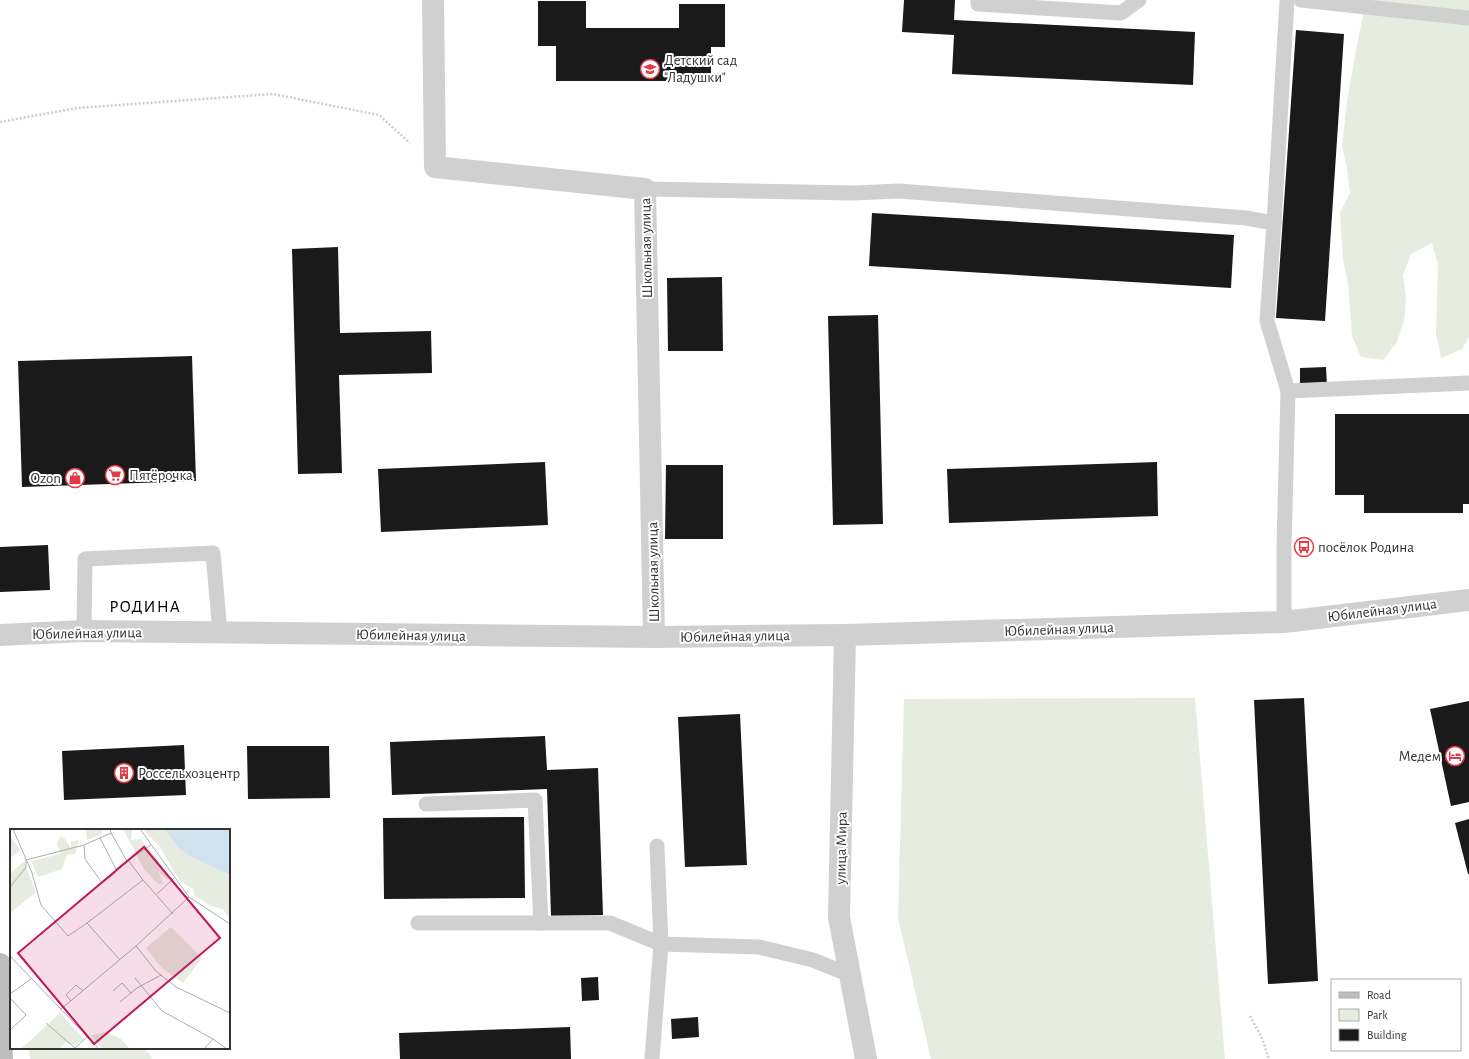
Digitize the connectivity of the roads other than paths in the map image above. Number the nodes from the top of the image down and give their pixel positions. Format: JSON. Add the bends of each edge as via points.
{"nodes":[{"id":1,"x":433,"y":0,"type":"edge"},
{"id":2,"x":978,"y":0,"type":"edge"},
{"id":3,"x":1139,"y":0,"type":"edge"},
{"id":4,"x":1286,"y":0,"type":"edge"},
{"id":5,"x":1300,"y":0,"type":"edge"},
{"id":6,"x":1469,"y":18,"type":"edge"},
{"id":7,"x":645,"y":189,"type":"junction"},
{"id":8,"x":1274,"y":222,"type":"junction"},
{"id":9,"x":1469,"y":383,"type":"edge"},
{"id":10,"x":1288,"y":391,"type":"junction"},
{"id":11,"x":1469,"y":600,"type":"edge"},
{"id":12,"x":1284,"y":622,"type":"junction"},
{"id":13,"x":84,"y":631,"type":"junction"},
{"id":14,"x":220,"y":633,"type":"junction"},
{"id":15,"x":0,"y":635,"type":"edge"},
{"id":16,"x":845,"y":635,"type":"junction"},
{"id":17,"x":654,"y":637,"type":"junction"},
{"id":18,"x":426,"y":804,"type":"dead end"},
{"id":19,"x":657,"y":846,"type":"dead end"},
{"id":20,"x":418,"y":923,"type":"dead end"},
{"id":21,"x":541,"y":923,"type":"junction"},
{"id":22,"x":662,"y":944,"type":"junction"},
{"id":23,"x":0,"y":970,"type":"edge"},
{"id":24,"x":850,"y":975,"type":"junction"},
{"id":25,"x":2,"y":1059,"type":"edge"},
{"id":26,"x":652,"y":1059,"type":"edge"},
{"id":27,"x":866,"y":1059,"type":"edge"}],
"edges":[{"from":1,"to":7,"type":"street","name":"Школьная улица","via":[[435,167]]},
{"from":2,"to":3,"type":"lane","via":[[978,4],[1121,13]]},
{"from":4,"to":8,"type":"lane"},
{"from":5,"to":6,"type":"lane"},
{"from":7,"to":8,"type":"lane","via":[[854,193],[899,191]]},
{"from":7,"to":17,"type":"street","name":"Школьная улица"},
{"from":8,"to":10,"type":"lane","via":[[1267,321]]},
{"from":9,"to":10,"type":"lane"},
{"from":10,"to":12,"type":"lane"},
{"from":11,"to":12,"type":"street","name":"Юбилейная улица"},
{"from":12,"to":16,"type":"street","name":"Юбилейная улица"},
{"from":13,"to":14,"type":"street","name":"Юбилейная улица"},
{"from":13,"to":14,"type":"lane","via":[[85,559],[213,553]]},
{"from":13,"to":15,"type":"street","name":"Юбилейная улица"},
{"from":14,"to":17,"type":"street","name":"Юбилейная улица"},
{"from":16,"to":17,"type":"street","name":"Юбилейная улица"},
{"from":16,"to":24,"type":"street","name":"улица Мира","via":[[840,917]]},
{"from":18,"to":21,"type":"lane","via":[[535,800]]},
{"from":19,"to":22,"type":"lane"},
{"from":20,"to":21,"type":"lane"},
{"from":21,"to":22,"type":"lane","via":[[610,923]]},
{"from":22,"to":24,"type":"lane","via":[[759,947],[813,960]]},
{"from":22,"to":26,"type":"lane"},
{"from":23,"to":25,"type":"street"},
{"from":24,"to":27,"type":"street","name":"улица Мира"}]}
